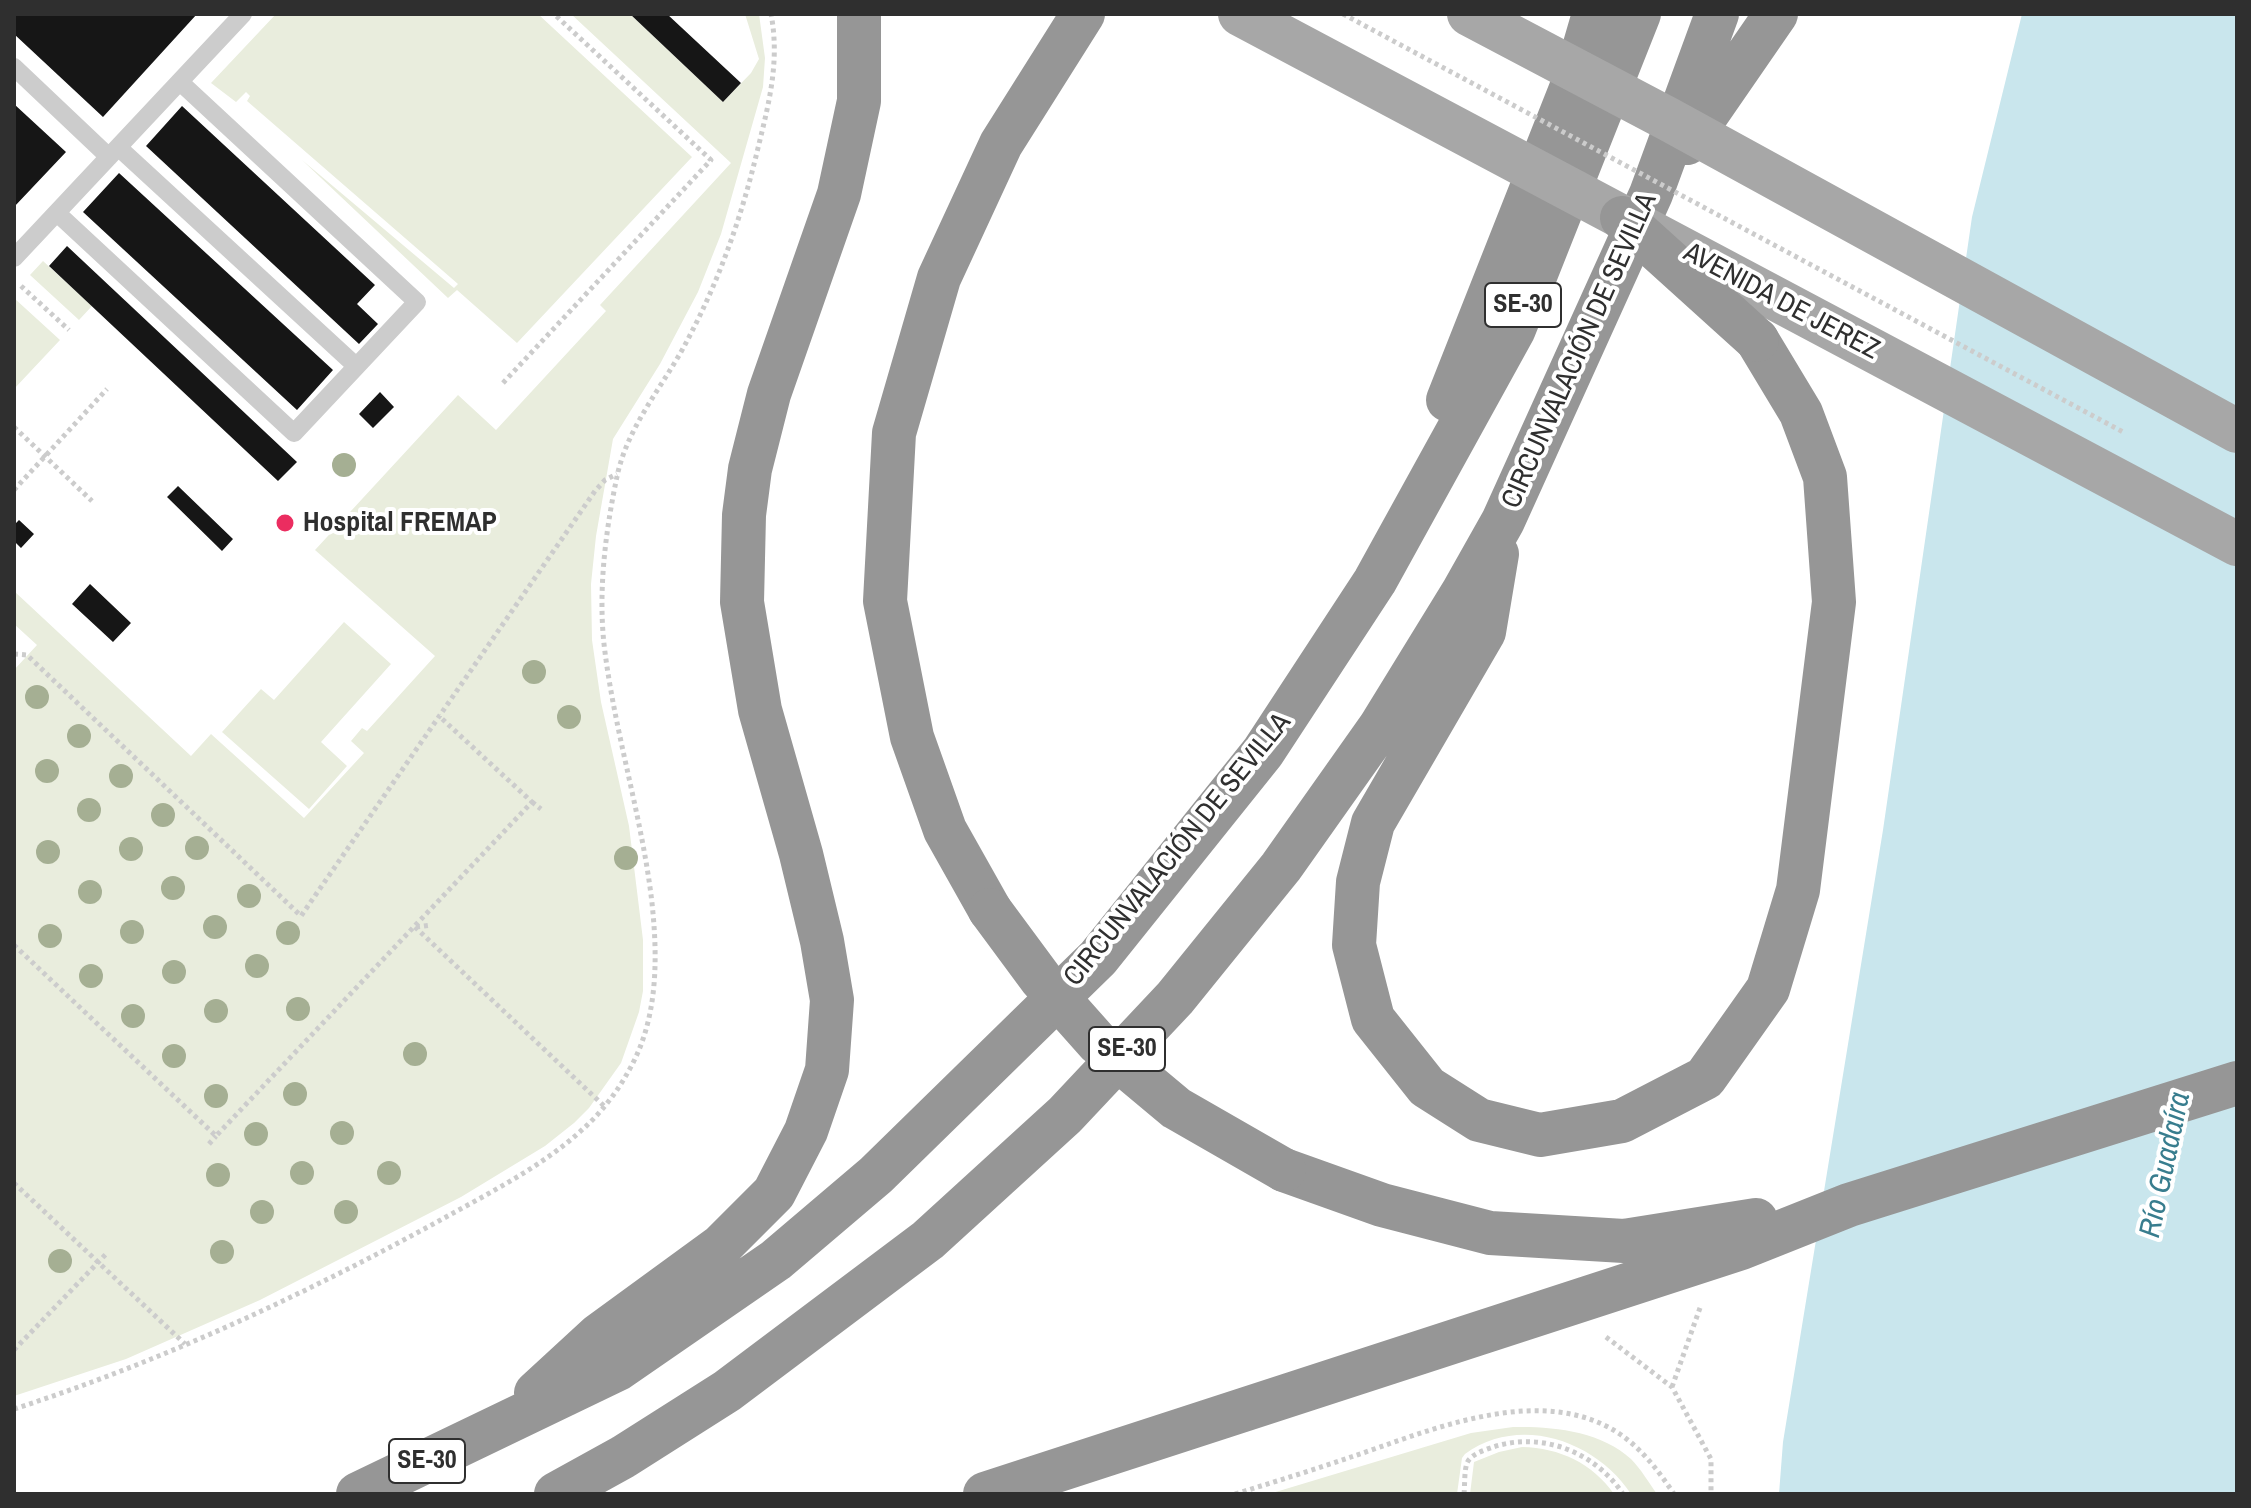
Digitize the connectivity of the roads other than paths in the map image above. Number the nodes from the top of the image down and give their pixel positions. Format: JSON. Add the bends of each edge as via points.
{"nodes":[{"id":1,"x":243,"y":14,"type":"edge"},
{"id":2,"x":859,"y":14,"type":"edge"},
{"id":3,"x":1083,"y":14,"type":"edge"},
{"id":4,"x":1240,"y":14,"type":"edge"},
{"id":5,"x":1469,"y":14,"type":"edge"},
{"id":6,"x":1594,"y":14,"type":"edge"},
{"id":7,"x":1639,"y":14,"type":"edge"},
{"id":8,"x":1717,"y":14,"type":"edge"},
{"id":9,"x":1776,"y":14,"type":"edge"},
{"id":10,"x":14,"y":67,"type":"edge"},
{"id":11,"x":180,"y":82,"type":"junction"},
{"id":12,"x":114,"y":152,"type":"junction"},
{"id":13,"x":1637,"y":206,"type":"junction"},
{"id":14,"x":57,"y":213,"type":"junction"},
{"id":15,"x":14,"y":258,"type":"edge"},
{"id":16,"x":356,"y":366,"type":"junction"},
{"id":17,"x":2237,"y":431,"type":"edge"},
{"id":18,"x":1503,"y":521,"type":"junction"},
{"id":19,"x":2237,"y":544,"type":"edge"},
{"id":20,"x":1375,"y":581,"type":"junction"},
{"id":21,"x":2237,"y":1083,"type":"edge"},
{"id":22,"x":1849,"y":1205,"type":"junction"},
{"id":23,"x":496,"y":1429,"type":"junction"},
{"id":24,"x":623,"y":1457,"type":"junction"},
{"id":25,"x":358,"y":1494,"type":"edge"},
{"id":26,"x":556,"y":1494,"type":"edge"},
{"id":27,"x":571,"y":1494,"type":"edge"},
{"id":28,"x":985,"y":1494,"type":"edge"}],
"edges":[{"from":1,"to":11,"type":"lane"},
{"from":2,"to":23,"type":"highway","via":[[859,101],[839,194],[769,394],[744,515],[742,602],[760,710],[801,854],[832,1000],[827,1070],[806,1131],[774,1193],[721,1246],[599,1335]]},
{"from":3,"to":22,"type":"highway","bridge":true,"via":[[1001,144],[939,278],[894,433],[885,601],[912,737],[945,830],[990,910],[1097,1042],[1176,1108],[1284,1170],[1382,1205],[1490,1233],[1624,1241]]},
{"from":4,"to":13,"type":"main road","name":"AVENIDA DE JEREZ","bridge":true},
{"from":5,"to":17,"type":"main road","bridge":true},
{"from":6,"to":20,"type":"highway","via":[[1576,76]]},
{"from":7,"to":20,"type":"highway","name":"CIRCUNVALACIÓN DE SEVILLA","number":"SE-30","via":[[1514,329]]},
{"from":8,"to":13,"type":"highway","name":"CIRCUNVALACIÓN DE SEVILLA","number":"SE-30"},
{"from":9,"to":13,"type":"highway"},
{"from":10,"to":12,"type":"lane"},
{"from":11,"to":12,"type":"lane"},
{"from":11,"to":16,"type":"lane","via":[[417,302]]},
{"from":12,"to":14,"type":"lane"},
{"from":12,"to":16,"type":"lane"},
{"from":13,"to":18,"type":"highway","name":"CIRCUNVALACIÓN DE SEVILLA","number":"SE-30"},
{"from":13,"to":18,"type":"highway","bridge":true,"via":[[1757,340],[1801,413],[1825,477],[1834,602],[1798,890],[1768,989],[1705,1078],[1622,1121],[1540,1135],[1479,1120],[1427,1087],[1373,1019],[1354,945],[1358,882],[1373,823],[1484,632]]},
{"from":13,"to":19,"type":"main road","name":"AVENIDA DE JEREZ","bridge":true},
{"from":14,"to":15,"type":"lane"},
{"from":14,"to":16,"type":"lane","via":[[294,433]]},
{"from":18,"to":24,"type":"highway","name":"CIRCUNVALACIÓN DE SEVILLA","number":"SE-30","via":[[1380,727],[1281,867],[1175,998],[1065,1115],[928,1240],[727,1391]]},
{"from":20,"to":23,"type":"highway","name":"CIRCUNVALACIÓN DE SEVILLA","number":"SE-30","via":[[1263,752],[1098,958],[887,1164],[776,1260],[618,1369]]},
{"from":21,"to":22,"type":"highway"},
{"from":22,"to":28,"type":"highway","via":[[1741,1248]]},
{"from":23,"to":25,"type":"highway","name":"CIRCUNVALACIÓN DE SEVILLA","number":"SE-30"},
{"from":24,"to":26,"type":"highway","name":"CIRCUNVALACIÓN DE SEVILLA","number":"SE-30"},
{"from":24,"to":27,"type":"highway"}]}
